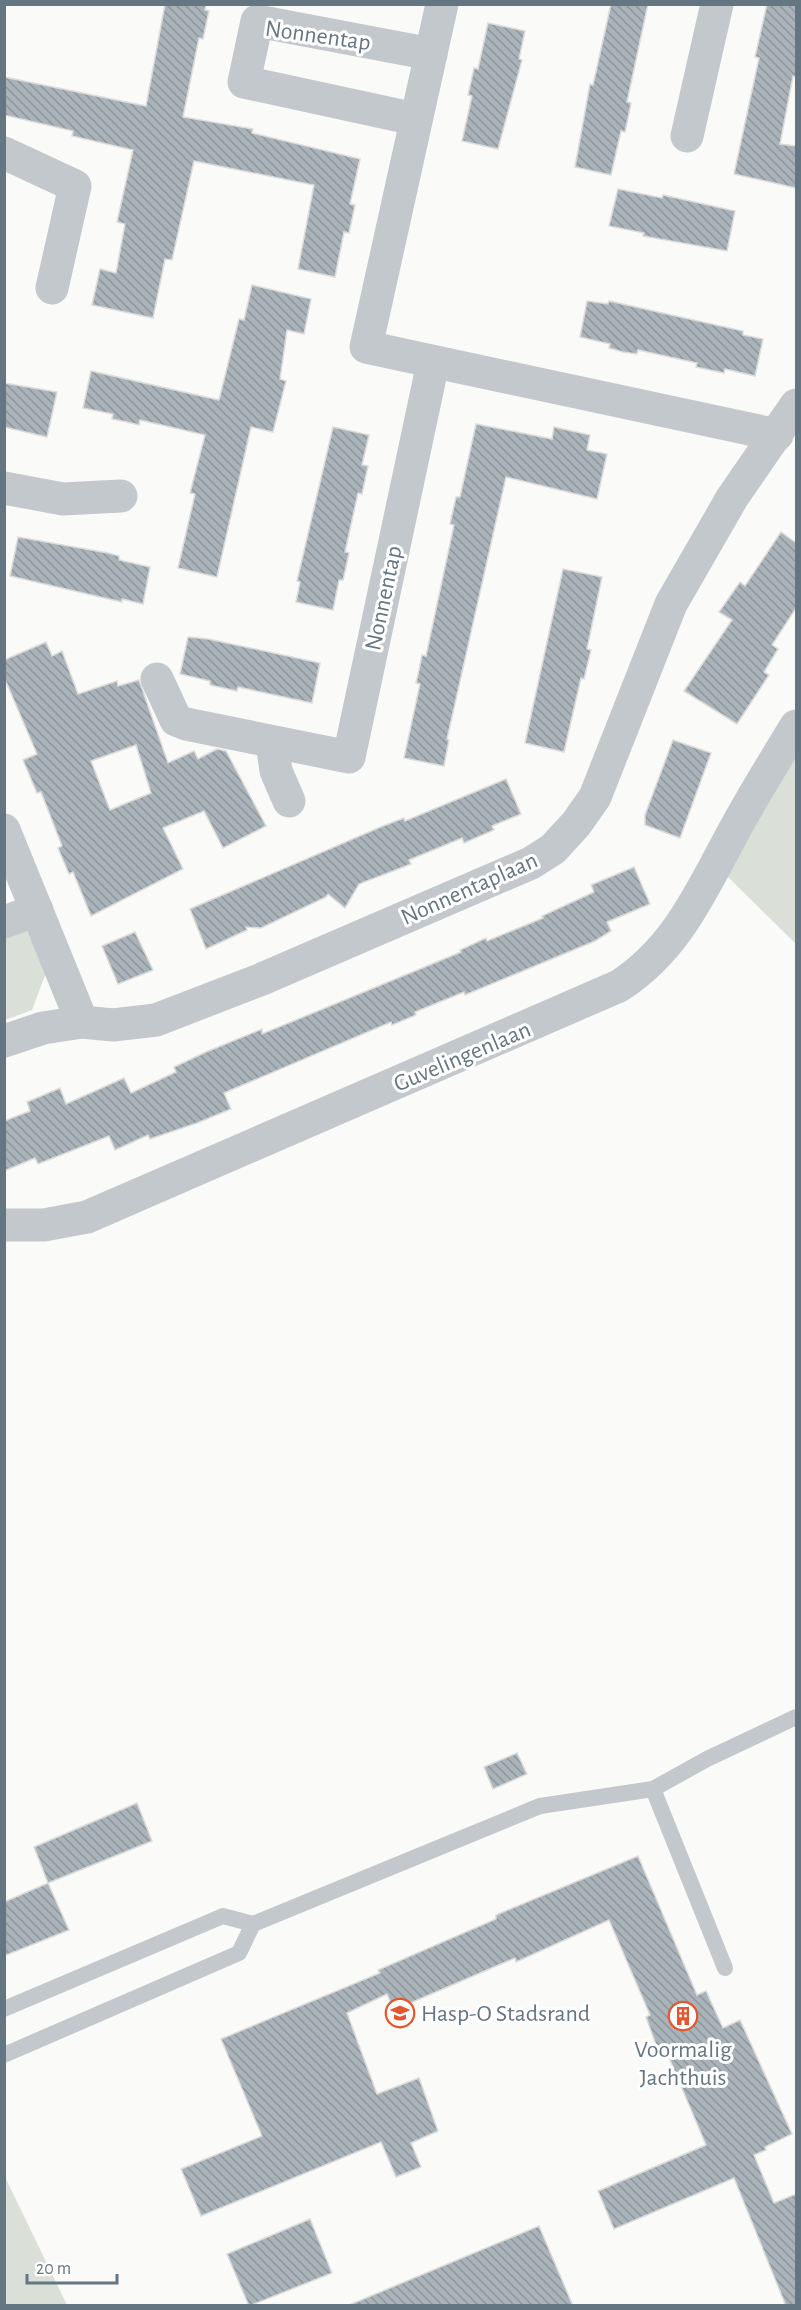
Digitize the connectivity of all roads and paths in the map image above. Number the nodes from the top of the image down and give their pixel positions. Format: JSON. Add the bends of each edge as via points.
{"nodes":[{"id":1,"x":442,"y":4,"type":"edge"},
{"id":2,"x":717,"y":4,"type":"edge"},
{"id":3,"x":431,"y":54,"type":"junction"},
{"id":4,"x":415,"y":119,"type":"junction"},
{"id":5,"x":687,"y":136,"type":"dead end"},
{"id":6,"x":4,"y":153,"type":"edge"},
{"id":7,"x":52,"y":288,"type":"dead end"},
{"id":8,"x":433,"y":363,"type":"junction"},
{"id":9,"x":796,"y":405,"type":"edge"},
{"id":10,"x":777,"y":435,"type":"junction"},
{"id":11,"x":4,"y":488,"type":"edge"},
{"id":12,"x":121,"y":496,"type":"dead end"},
{"id":13,"x":157,"y":679,"type":"dead end"},
{"id":14,"x":796,"y":726,"type":"edge"},
{"id":15,"x":272,"y":743,"type":"junction"},
{"id":16,"x":289,"y":801,"type":"dead end"},
{"id":17,"x":4,"y":830,"type":"edge"},
{"id":18,"x":37,"y":910,"type":"junction"},
{"id":19,"x":4,"y":922,"type":"edge"},
{"id":20,"x":82,"y":1022,"type":"junction"},
{"id":21,"x":4,"y":1041,"type":"edge"},
{"id":22,"x":4,"y":1224,"type":"edge"},
{"id":23,"x":796,"y":1716,"type":"edge"},
{"id":24,"x":653,"y":1789,"type":"junction"},
{"id":25,"x":253,"y":1924,"type":"junction"},
{"id":26,"x":725,"y":1968,"type":"dead end"},
{"id":27,"x":4,"y":2009,"type":"edge"},
{"id":28,"x":4,"y":2055,"type":"edge"}],
"edges":[{"from":1,"to":3,"type":"street"},
{"from":2,"to":5,"type":"street"},
{"from":3,"to":4,"type":"street"},
{"from":3,"to":4,"type":"street","name":"Nonnentap","via":[[257,21],[244,82]]},
{"from":4,"to":8,"type":"street","via":[[366,347]]},
{"from":6,"to":7,"type":"street","via":[[75,186]]},
{"from":8,"to":10,"type":"street"},
{"from":8,"to":15,"type":"street","name":"Nonnentap","via":[[349,757]]},
{"from":9,"to":10,"type":"street","name":"Nonnentaplaan"},
{"from":10,"to":20,"type":"street","name":"Nonnentaplaan","via":[[732,498],[671,604],[595,797],[553,849],[480,886],[156,1020],[113,1025]]},
{"from":11,"to":12,"type":"street","via":[[63,499]]},
{"from":13,"to":15,"type":"street","name":"Nonnentap","via":[[176,720]]},
{"from":14,"to":22,"type":"street","name":"Guvelingenlaan","via":[[678,931],[654,960],[619,986],[87,1217],[44,1225]]},
{"from":15,"to":16,"type":"street","via":[[276,771]]},
{"from":17,"to":18,"type":"street"},
{"from":18,"to":19,"type":"street"},
{"from":18,"to":20,"type":"street"},
{"from":20,"to":21,"type":"street","name":"Nonnentaplaan","via":[[44,1028]]},
{"from":23,"to":24,"type":"lane"},
{"from":24,"to":25,"type":"lane","via":[[540,1806]]},
{"from":24,"to":26,"type":"lane"},
{"from":25,"to":27,"type":"lane","via":[[223,1916]]},
{"from":25,"to":28,"type":"lane","via":[[239,1953]]}]}
